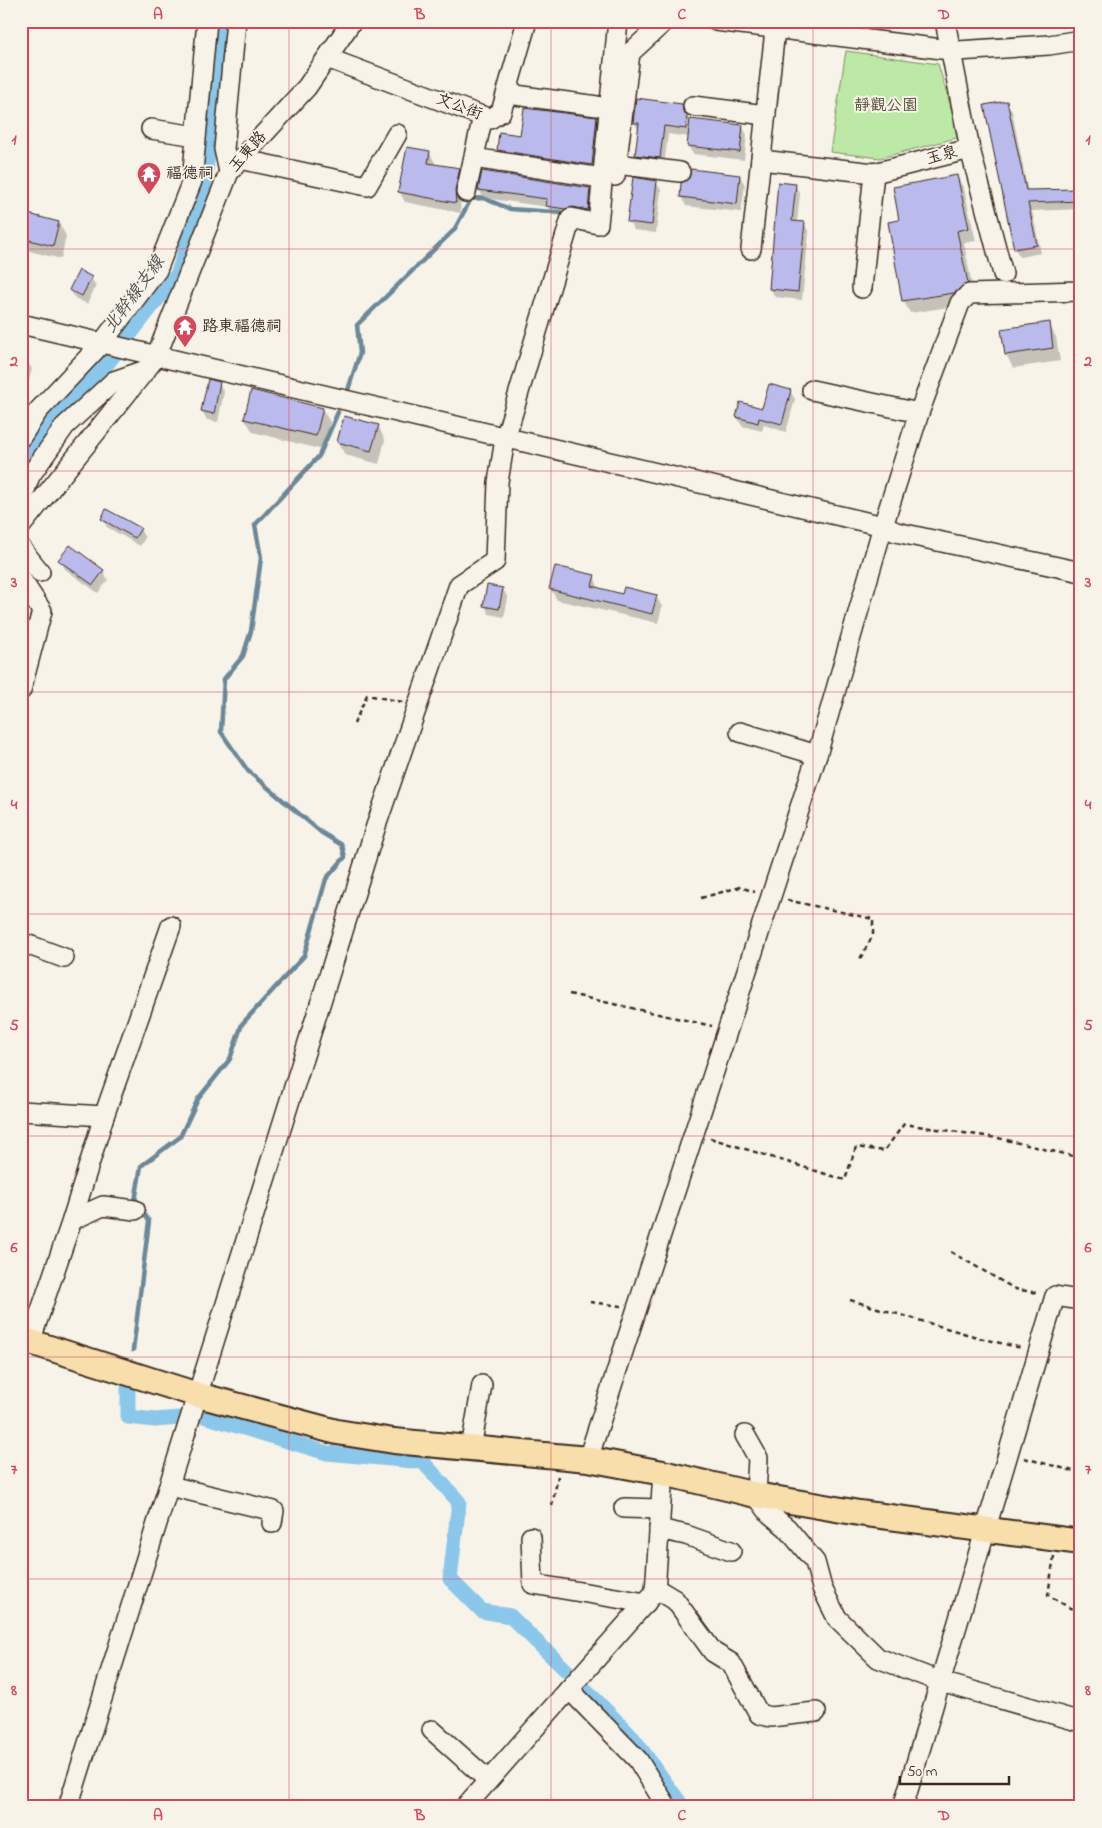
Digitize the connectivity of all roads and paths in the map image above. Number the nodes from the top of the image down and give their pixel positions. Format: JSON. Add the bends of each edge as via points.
{"nodes":[{"id":1,"x":208,"y":21,"type":"edge"},
{"id":2,"x":236,"y":21,"type":"edge"},
{"id":3,"x":352,"y":21,"type":"edge"},
{"id":4,"x":527,"y":21,"type":"edge"},
{"id":5,"x":618,"y":21,"type":"edge"},
{"id":6,"x":665,"y":21,"type":"edge"},
{"id":7,"x":716,"y":21,"type":"edge"},
{"id":8,"x":945,"y":21,"type":"edge"},
{"id":9,"x":776,"y":25,"type":"edge"},
{"id":10,"x":1081,"y":40,"type":"edge"},
{"id":11,"x":951,"y":50,"type":"junction"},
{"id":12,"x":327,"y":58,"type":"junction"},
{"id":13,"x":508,"y":94,"type":"junction"},
{"id":14,"x":598,"y":106,"type":"dead end"},
{"id":15,"x":693,"y":106,"type":"dead end"},
{"id":16,"x":766,"y":115,"type":"junction"},
{"id":17,"x":483,"y":116,"type":"junction"},
{"id":18,"x":151,"y":130,"type":"dead end"},
{"id":19,"x":397,"y":134,"type":"dead end"},
{"id":20,"x":196,"y":136,"type":"junction"},
{"id":21,"x":970,"y":149,"type":"junction"},
{"id":22,"x":474,"y":158,"type":"junction"},
{"id":23,"x":761,"y":160,"type":"junction"},
{"id":24,"x":617,"y":164,"type":"junction"},
{"id":25,"x":234,"y":166,"type":"junction"},
{"id":26,"x":680,"y":172,"type":"dead end"},
{"id":27,"x":874,"y":173,"type":"junction"},
{"id":28,"x":595,"y":177,"type":"dead end"},
{"id":29,"x":466,"y":192,"type":"dead end"},
{"id":30,"x":609,"y":225,"type":"dead end"},
{"id":31,"x":752,"y":249,"type":"dead end"},
{"id":32,"x":1003,"y":274,"type":"dead end"},
{"id":33,"x":862,"y":288,"type":"dead end"},
{"id":34,"x":1081,"y":291,"type":"edge"},
{"id":35,"x":21,"y":324,"type":"edge"},
{"id":36,"x":107,"y":345,"type":"junction"},
{"id":37,"x":148,"y":360,"type":"junction"},
{"id":38,"x":812,"y":390,"type":"dead end"},
{"id":39,"x":919,"y":413,"type":"junction"},
{"id":40,"x":21,"y":437,"type":"edge"},
{"id":41,"x":505,"y":439,"type":"junction"},
{"id":42,"x":21,"y":501,"type":"edge"},
{"id":43,"x":21,"y":526,"type":"edge"},
{"id":44,"x":883,"y":526,"type":"junction"},
{"id":45,"x":21,"y":548,"type":"edge"},
{"id":46,"x":40,"y":572,"type":"dead end"},
{"id":47,"x":1081,"y":572,"type":"edge"},
{"id":48,"x":21,"y":579,"type":"edge"},
{"id":49,"x":21,"y":690,"type":"edge"},
{"id":50,"x":418,"y":704,"type":"junction"},
{"id":51,"x":354,"y":724,"type":"dead end"},
{"id":52,"x":740,"y":732,"type":"dead end"},
{"id":53,"x":816,"y":755,"type":"junction"},
{"id":54,"x":771,"y":896,"type":"junction"},
{"id":55,"x":701,"y":898,"type":"dead end"},
{"id":56,"x":171,"y":926,"type":"dead end"},
{"id":57,"x":21,"y":942,"type":"edge"},
{"id":58,"x":64,"y":958,"type":"dead end"},
{"id":59,"x":860,"y":959,"type":"dead end"},
{"id":60,"x":569,"y":994,"type":"dead end"},
{"id":61,"x":728,"y":1029,"type":"junction"},
{"id":62,"x":21,"y":1111,"type":"edge"},
{"id":63,"x":104,"y":1116,"type":"junction"},
{"id":64,"x":694,"y":1133,"type":"junction"},
{"id":65,"x":1081,"y":1158,"type":"edge"},
{"id":66,"x":135,"y":1210,"type":"dead end"},
{"id":67,"x":72,"y":1220,"type":"junction"},
{"id":68,"x":951,"y":1252,"type":"dead end"},
{"id":69,"x":1081,"y":1295,"type":"edge"},
{"id":70,"x":1055,"y":1296,"type":"junction"},
{"id":71,"x":850,"y":1300,"type":"dead end"},
{"id":72,"x":590,"y":1302,"type":"dead end"},
{"id":73,"x":637,"y":1309,"type":"junction"},
{"id":74,"x":26,"y":1341,"type":"edge"},
{"id":75,"x":1038,"y":1352,"type":"junction"},
{"id":76,"x":482,"y":1386,"type":"dead end"},
{"id":77,"x":198,"y":1395,"type":"junction"},
{"id":78,"x":745,"y":1435,"type":"dead end"},
{"id":79,"x":471,"y":1448,"type":"junction"},
{"id":80,"x":1007,"y":1453,"type":"junction"},
{"id":81,"x":562,"y":1456,"type":"junction"},
{"id":82,"x":588,"y":1459,"type":"junction"},
{"id":83,"x":663,"y":1473,"type":"junction"},
{"id":84,"x":1081,"y":1473,"type":"edge"},
{"id":85,"x":170,"y":1486,"type":"junction"},
{"id":86,"x":756,"y":1495,"type":"junction"},
{"id":87,"x":552,"y":1506,"type":"dead end"},
{"id":88,"x":624,"y":1508,"type":"dead end"},
{"id":89,"x":660,"y":1510,"type":"junction"},
{"id":90,"x":272,"y":1524,"type":"dead end"},
{"id":91,"x":659,"y":1529,"type":"junction"},
{"id":92,"x":986,"y":1529,"type":"junction"},
{"id":93,"x":531,"y":1536,"type":"dead end"},
{"id":94,"x":1056,"y":1539,"type":"junction"},
{"id":95,"x":1081,"y":1542,"type":"edge"},
{"id":96,"x":731,"y":1551,"type":"dead end"},
{"id":97,"x":650,"y":1596,"type":"junction"},
{"id":98,"x":1081,"y":1610,"type":"edge"},
{"id":99,"x":941,"y":1682,"type":"junction"},
{"id":100,"x":569,"y":1689,"type":"junction"},
{"id":101,"x":816,"y":1712,"type":"dead end"},
{"id":102,"x":1081,"y":1722,"type":"edge"},
{"id":103,"x":432,"y":1730,"type":"dead end"},
{"id":104,"x":488,"y":1780,"type":"junction"},
{"id":105,"x":68,"y":1807,"type":"edge"},
{"id":106,"x":465,"y":1807,"type":"edge"},
{"id":107,"x":667,"y":1807,"type":"edge"},
{"id":108,"x":902,"y":1807,"type":"edge"}],
"edges":[{"from":1,"to":20,"type":"street"},
{"from":2,"to":25,"type":"street","via":[[224,149]]},
{"from":3,"to":12,"type":"street","name":"玉東路"},
{"from":4,"to":13,"type":"street","name":"文公街"},
{"from":5,"to":41,"type":"street","via":[[598,224],[571,218]]},
{"from":6,"to":24,"type":"street","via":[[630,53]]},
{"from":7,"to":9,"type":"street"},
{"from":8,"to":11,"type":"street","name":"玉泉"},
{"from":9,"to":11,"type":"street"},
{"from":9,"to":16,"type":"street"},
{"from":10,"to":11,"type":"street","via":[[1049,45]]},
{"from":11,"to":21,"type":"street","name":"玉泉"},
{"from":12,"to":17,"type":"street","name":"文公街"},
{"from":12,"to":25,"type":"street","name":"玉東路","via":[[307,87]]},
{"from":13,"to":14,"type":"street"},
{"from":13,"to":17,"type":"street","name":"文公街","via":[[501,112],[490,119]]},
{"from":15,"to":16,"type":"street"},
{"from":16,"to":23,"type":"street"},
{"from":17,"to":22,"type":"street"},
{"from":18,"to":20,"type":"street"},
{"from":19,"to":25,"type":"street","via":[[367,186]]},
{"from":20,"to":36,"type":"street","via":[[192,181],[157,270]]},
{"from":21,"to":27,"type":"street","name":"玉泉"},
{"from":21,"to":32,"type":"street"},
{"from":22,"to":28,"type":"street"},
{"from":22,"to":29,"type":"street"},
{"from":23,"to":27,"type":"street","name":"玉泉"},
{"from":23,"to":31,"type":"street"},
{"from":24,"to":26,"type":"street"},
{"from":24,"to":30,"type":"street"},
{"from":25,"to":37,"type":"street","name":"玉東路"},
{"from":27,"to":33,"type":"street"},
{"from":34,"to":39,"type":"street","via":[[969,294],[960,304]]},
{"from":35,"to":36,"type":"street"},
{"from":36,"to":37,"type":"street"},
{"from":36,"to":40,"type":"street","via":[[38,412]]},
{"from":37,"to":41,"type":"street"},
{"from":37,"to":42,"type":"street","via":[[114,381],[65,426],[30,476]]},
{"from":37,"to":43,"type":"street","name":"玉東路"},
{"from":38,"to":39,"type":"street"},
{"from":39,"to":44,"type":"street"},
{"from":41,"to":44,"type":"street"},
{"from":41,"to":50,"type":"street","via":[[498,482],[495,561],[459,585]]},
{"from":44,"to":47,"type":"street","via":[[896,532]]},
{"from":44,"to":53,"type":"street"},
{"from":45,"to":46,"type":"street"},
{"from":48,"to":49,"type":"street","via":[[42,611]]},
{"from":50,"to":51,"type":"path","via":[[367,695]]},
{"from":50,"to":77,"type":"street","via":[[304,1050]]},
{"from":52,"to":53,"type":"street"},
{"from":53,"to":54,"type":"street"},
{"from":54,"to":55,"type":"path","via":[[740,886]]},
{"from":54,"to":59,"type":"path","via":[[873,919],[873,934]]},
{"from":54,"to":61,"type":"street"},
{"from":56,"to":63,"type":"street"},
{"from":57,"to":58,"type":"street"},
{"from":60,"to":61,"type":"path"},
{"from":61,"to":64,"type":"street"},
{"from":62,"to":63,"type":"street"},
{"from":63,"to":67,"type":"street"},
{"from":64,"to":65,"type":"path","via":[[845,1180],[856,1147],[884,1151],[904,1124],[998,1138]]},
{"from":64,"to":73,"type":"street"},
{"from":66,"to":67,"type":"street","via":[[103,1206]]},
{"from":67,"to":74,"type":"street"},
{"from":68,"to":70,"type":"path","via":[[1015,1289]]},
{"from":69,"to":70,"type":"street","via":[[1079,1300]]},
{"from":70,"to":75,"type":"street"},
{"from":71,"to":75,"type":"path"},
{"from":72,"to":73,"type":"path"},
{"from":73,"to":82,"type":"street"},
{"from":74,"to":77,"type":"main road"},
{"from":75,"to":80,"type":"street"},
{"from":76,"to":79,"type":"street"},
{"from":77,"to":79,"type":"main road","via":[[338,1432]]},
{"from":77,"to":85,"type":"street"},
{"from":78,"to":86,"type":"street","via":[[758,1458]]},
{"from":79,"to":81,"type":"main road"},
{"from":80,"to":84,"type":"path"},
{"from":80,"to":92,"type":"street"},
{"from":81,"to":82,"type":"main road"},
{"from":81,"to":87,"type":"path"},
{"from":82,"to":83,"type":"main road"},
{"from":83,"to":86,"type":"main road"},
{"from":83,"to":89,"type":"street"},
{"from":85,"to":90,"type":"street","via":[[274,1511]]},
{"from":85,"to":105,"type":"street"},
{"from":86,"to":92,"type":"main road","via":[[859,1513]]},
{"from":86,"to":99,"type":"street","via":[[815,1562],[822,1588],[837,1618],[878,1658]]},
{"from":88,"to":89,"type":"street"},
{"from":89,"to":91,"type":"street"},
{"from":91,"to":96,"type":"street"},
{"from":91,"to":97,"type":"street"},
{"from":92,"to":94,"type":"main road"},
{"from":92,"to":99,"type":"street"},
{"from":93,"to":97,"type":"street","via":[[534,1584]]},
{"from":94,"to":95,"type":"main road"},
{"from":94,"to":98,"type":"path","via":[[1048,1595],[1070,1608]]},
{"from":97,"to":100,"type":"street"},
{"from":97,"to":101,"type":"street","via":[[675,1600],[713,1652],[731,1663],[759,1714],[770,1717]]},
{"from":99,"to":102,"type":"street"},
{"from":99,"to":108,"type":"street"},
{"from":100,"to":104,"type":"street"},
{"from":100,"to":107,"type":"street","via":[[638,1760]]},
{"from":103,"to":104,"type":"street"},
{"from":104,"to":106,"type":"street"}]}
